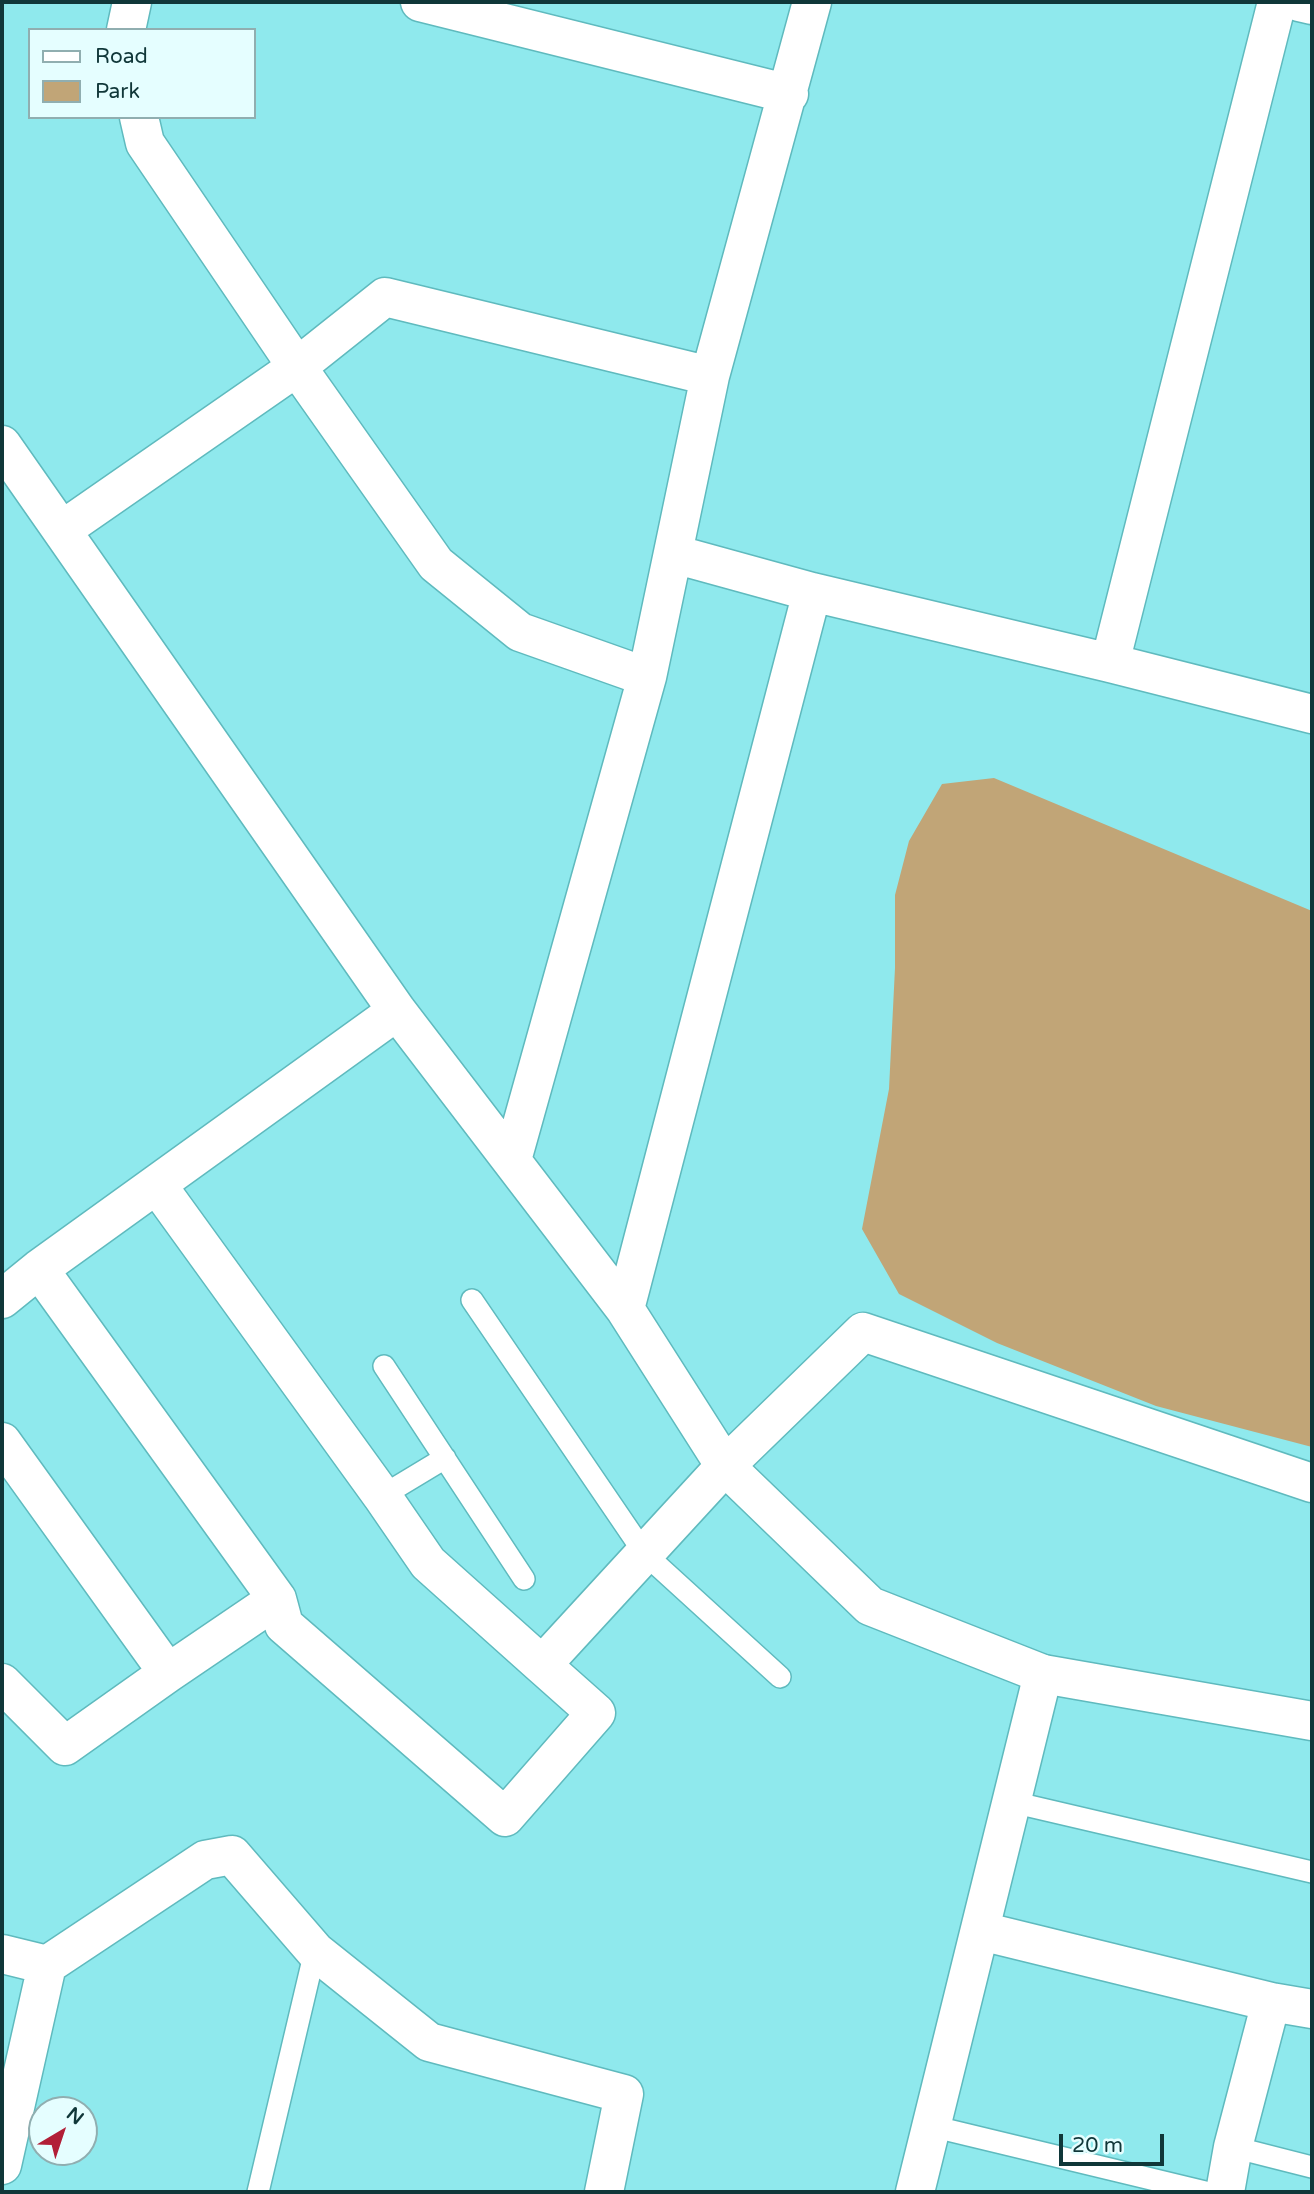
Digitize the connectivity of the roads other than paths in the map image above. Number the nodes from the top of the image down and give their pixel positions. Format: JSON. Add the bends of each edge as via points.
{"nodes":[{"id":1,"x":132,"y":2,"type":"edge"},
{"id":2,"x":420,"y":2,"type":"edge"},
{"id":3,"x":812,"y":2,"type":"edge"},
{"id":4,"x":1277,"y":2,"type":"edge"},
{"id":5,"x":1299,"y":2,"type":"edge"},
{"id":6,"x":1312,"y":5,"type":"edge"},
{"id":7,"x":126,"y":28,"type":"edge"},
{"id":8,"x":789,"y":94,"type":"junction"},
{"id":9,"x":139,"y":119,"type":"edge"},
{"id":10,"x":297,"y":367,"type":"junction"},
{"id":11,"x":710,"y":376,"type":"junction"},
{"id":12,"x":2,"y":445,"type":"edge"},
{"id":13,"x":62,"y":530,"type":"junction"},
{"id":14,"x":674,"y":554,"type":"junction"},
{"id":15,"x":812,"y":592,"type":"junction"},
{"id":16,"x":1110,"y":663,"type":"junction"},
{"id":17,"x":647,"y":677,"type":"junction"},
{"id":18,"x":1312,"y":714,"type":"edge"},
{"id":19,"x":397,"y":1011,"type":"junction"},
{"id":20,"x":512,"y":1160,"type":"junction"},
{"id":21,"x":157,"y":1185,"type":"junction"},
{"id":22,"x":39,"y":1269,"type":"junction"},
{"id":23,"x":2,"y":1299,"type":"edge"},
{"id":24,"x":472,"y":1300,"type":"dead end"},
{"id":25,"x":625,"y":1309,"type":"junction"},
{"id":26,"x":384,"y":1366,"type":"dead end"},
{"id":27,"x":2,"y":1442,"type":"edge"},
{"id":28,"x":445,"y":1458,"type":"junction"},
{"id":29,"x":725,"y":1466,"type":"junction"},
{"id":30,"x":1312,"y":1483,"type":"edge"},
{"id":31,"x":383,"y":1496,"type":"junction"},
{"id":32,"x":645,"y":1554,"type":"junction"},
{"id":33,"x":524,"y":1579,"type":"dead end"},
{"id":34,"x":278,"y":1599,"type":"junction"},
{"id":35,"x":542,"y":1665,"type":"junction"},
{"id":36,"x":168,"y":1673,"type":"junction"},
{"id":37,"x":1043,"y":1674,"type":"junction"},
{"id":38,"x":780,"y":1677,"type":"dead end"},
{"id":39,"x":2,"y":1683,"type":"edge"},
{"id":40,"x":1312,"y":1721,"type":"edge"},
{"id":41,"x":1012,"y":1802,"type":"junction"},
{"id":42,"x":1312,"y":1872,"type":"edge"},
{"id":43,"x":981,"y":1931,"type":"junction"},
{"id":44,"x":315,"y":1951,"type":"junction"},
{"id":45,"x":2,"y":1954,"type":"edge"},
{"id":46,"x":47,"y":1965,"type":"junction"},
{"id":47,"x":1272,"y":2002,"type":"junction"},
{"id":48,"x":1312,"y":2009,"type":"edge"},
{"id":49,"x":931,"y":2126,"type":"junction"},
{"id":50,"x":1233,"y":2147,"type":"junction"},
{"id":51,"x":2,"y":2165,"type":"edge"},
{"id":52,"x":1312,"y":2167,"type":"edge"},
{"id":53,"x":258,"y":2192,"type":"edge"},
{"id":54,"x":604,"y":2192,"type":"edge"},
{"id":55,"x":915,"y":2192,"type":"edge"},
{"id":56,"x":1205,"y":2192,"type":"edge"},
{"id":57,"x":1224,"y":2192,"type":"edge"}],
"edges":[{"from":1,"to":7,"type":"street"},
{"from":2,"to":8,"type":"street"},
{"from":3,"to":8,"type":"street"},
{"from":4,"to":16,"type":"street"},
{"from":5,"to":6,"type":"street"},
{"from":8,"to":11,"type":"street"},
{"from":9,"to":10,"type":"street","via":[[145,144]]},
{"from":10,"to":11,"type":"street","via":[[385,297]]},
{"from":10,"to":13,"type":"street"},
{"from":10,"to":17,"type":"street","via":[[436,565],[520,632]]},
{"from":11,"to":14,"type":"street"},
{"from":12,"to":13,"type":"street"},
{"from":13,"to":19,"type":"street"},
{"from":14,"to":15,"type":"street"},
{"from":14,"to":17,"type":"street"},
{"from":15,"to":16,"type":"street"},
{"from":15,"to":25,"type":"street"},
{"from":16,"to":18,"type":"street"},
{"from":17,"to":20,"type":"street"},
{"from":19,"to":20,"type":"street"},
{"from":19,"to":21,"type":"street"},
{"from":20,"to":25,"type":"street"},
{"from":21,"to":22,"type":"street"},
{"from":21,"to":31,"type":"street"},
{"from":22,"to":23,"type":"street"},
{"from":22,"to":34,"type":"street"},
{"from":24,"to":32,"type":"lane"},
{"from":25,"to":29,"type":"street"},
{"from":26,"to":28,"type":"lane"},
{"from":27,"to":36,"type":"street"},
{"from":28,"to":31,"type":"lane"},
{"from":28,"to":33,"type":"lane"},
{"from":29,"to":30,"type":"street","via":[[863,1332]]},
{"from":29,"to":32,"type":"street"},
{"from":29,"to":37,"type":"street","via":[[870,1606]]},
{"from":31,"to":35,"type":"street","via":[[428,1563]]},
{"from":32,"to":35,"type":"street"},
{"from":32,"to":38,"type":"lane"},
{"from":34,"to":35,"type":"street","via":[[284,1625],[505,1817],[596,1713]]},
{"from":34,"to":36,"type":"street"},
{"from":36,"to":39,"type":"street","via":[[65,1746]]},
{"from":37,"to":40,"type":"street"},
{"from":37,"to":41,"type":"street"},
{"from":41,"to":42,"type":"lane"},
{"from":41,"to":43,"type":"street"},
{"from":43,"to":47,"type":"street"},
{"from":43,"to":49,"type":"street"},
{"from":44,"to":46,"type":"street","via":[[232,1855],[205,1860]]},
{"from":44,"to":53,"type":"lane"},
{"from":44,"to":54,"type":"street","via":[[429,2042],[624,2094]]},
{"from":45,"to":46,"type":"street"},
{"from":46,"to":51,"type":"street"},
{"from":47,"to":48,"type":"street"},
{"from":47,"to":50,"type":"street"},
{"from":49,"to":55,"type":"street"},
{"from":49,"to":56,"type":"lane"},
{"from":50,"to":52,"type":"lane"},
{"from":50,"to":57,"type":"street"}]}
